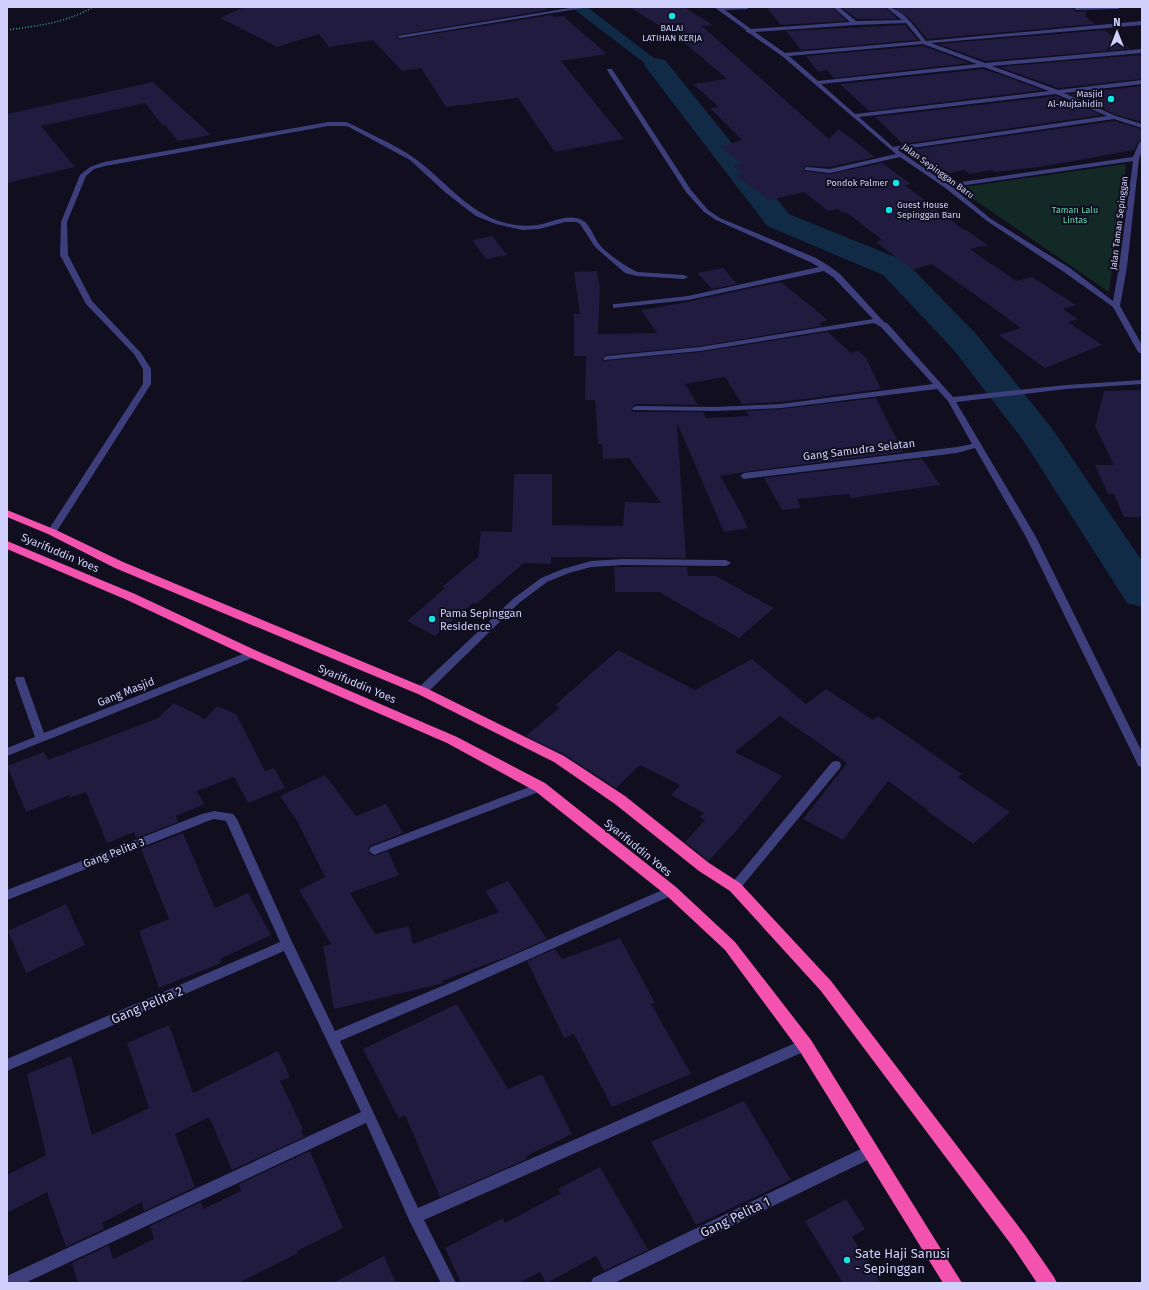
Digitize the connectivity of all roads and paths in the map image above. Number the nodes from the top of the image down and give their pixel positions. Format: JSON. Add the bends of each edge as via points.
{"nodes":[{"id":1,"x":93,"y":7,"type":"edge"},
{"id":2,"x":586,"y":7,"type":"edge"},
{"id":3,"x":746,"y":7,"type":"edge"},
{"id":4,"x":836,"y":7,"type":"edge"},
{"id":5,"x":889,"y":7,"type":"edge"},
{"id":6,"x":1077,"y":7,"type":"edge"},
{"id":7,"x":1118,"y":7,"type":"edge"},
{"id":8,"x":718,"y":8,"type":"edge"},
{"id":9,"x":907,"y":21,"type":"junction"},
{"id":10,"x":855,"y":22,"type":"junction"},
{"id":11,"x":1142,"y":23,"type":"edge"},
{"id":12,"x":7,"y":30,"type":"edge"},
{"id":13,"x":748,"y":31,"type":"junction"},
{"id":14,"x":400,"y":36,"type":"dead end"},
{"id":15,"x":926,"y":43,"type":"junction"},
{"id":16,"x":1142,"y":51,"type":"edge"},
{"id":17,"x":784,"y":55,"type":"junction"},
{"id":18,"x":985,"y":65,"type":"junction"},
{"id":19,"x":610,"y":70,"type":"dead end"},
{"id":20,"x":1142,"y":82,"type":"edge"},
{"id":21,"x":817,"y":83,"type":"junction"},
{"id":22,"x":1057,"y":92,"type":"junction"},
{"id":23,"x":854,"y":116,"type":"junction"},
{"id":24,"x":1114,"y":117,"type":"junction"},
{"id":25,"x":1142,"y":126,"type":"edge"},
{"id":26,"x":1142,"y":143,"type":"edge"},
{"id":27,"x":892,"y":149,"type":"junction"},
{"id":28,"x":901,"y":155,"type":"junction"},
{"id":29,"x":1136,"y":159,"type":"junction"},
{"id":30,"x":808,"y":169,"type":"dead end"},
{"id":31,"x":946,"y":186,"type":"junction"},
{"id":32,"x":826,"y":268,"type":"junction"},
{"id":33,"x":684,"y":277,"type":"dead end"},
{"id":34,"x":616,"y":306,"type":"dead end"},
{"id":35,"x":1116,"y":306,"type":"junction"},
{"id":36,"x":880,"y":322,"type":"junction"},
{"id":37,"x":1142,"y":352,"type":"edge"},
{"id":38,"x":607,"y":358,"type":"dead end"},
{"id":39,"x":1142,"y":382,"type":"edge"},
{"id":40,"x":940,"y":386,"type":"junction"},
{"id":41,"x":951,"y":400,"type":"junction"},
{"id":42,"x":636,"y":408,"type":"dead end"},
{"id":43,"x":977,"y":445,"type":"junction"},
{"id":44,"x":744,"y":476,"type":"dead end"},
{"id":45,"x":7,"y":513,"type":"edge"},
{"id":46,"x":52,"y":532,"type":"junction"},
{"id":47,"x":7,"y":545,"type":"edge"},
{"id":48,"x":726,"y":563,"type":"dead end"},
{"id":49,"x":254,"y":654,"type":"junction"},
{"id":50,"x":20,"y":680,"type":"dead end"},
{"id":51,"x":422,"y":691,"type":"junction"},
{"id":52,"x":41,"y":739,"type":"junction"},
{"id":53,"x":7,"y":752,"type":"edge"},
{"id":54,"x":1142,"y":763,"type":"edge"},
{"id":55,"x":836,"y":765,"type":"dead end"},
{"id":56,"x":540,"y":787,"type":"junction"},
{"id":57,"x":375,"y":850,"type":"dead end"},
{"id":58,"x":734,"y":887,"type":"junction"},
{"id":59,"x":671,"y":891,"type":"junction"},
{"id":60,"x":7,"y":895,"type":"edge"},
{"id":61,"x":287,"y":944,"type":"junction"},
{"id":62,"x":332,"y":1038,"type":"junction"},
{"id":63,"x":805,"y":1046,"type":"junction"},
{"id":64,"x":7,"y":1065,"type":"edge"},
{"id":65,"x":369,"y":1115,"type":"junction"},
{"id":66,"x":872,"y":1152,"type":"junction"},
{"id":67,"x":415,"y":1217,"type":"junction"},
{"id":68,"x":9,"y":1283,"type":"edge"},
{"id":69,"x":449,"y":1283,"type":"edge"},
{"id":70,"x":598,"y":1283,"type":"edge"},
{"id":71,"x":953,"y":1283,"type":"edge"},
{"id":72,"x":1048,"y":1283,"type":"edge"}],
"edges":[{"from":1,"to":12,"type":"path","via":[[62,22]]},
{"from":2,"to":14,"type":"street"},
{"from":3,"to":8,"type":"street"},
{"from":4,"to":10,"type":"street"},
{"from":5,"to":9,"type":"street"},
{"from":6,"to":7,"type":"street"},
{"from":8,"to":13,"type":"street","name":"Jalan Sepinggan Baru"},
{"from":9,"to":10,"type":"street"},
{"from":9,"to":15,"type":"street"},
{"from":10,"to":13,"type":"street"},
{"from":11,"to":15,"type":"street"},
{"from":13,"to":17,"type":"street","name":"Jalan Sepinggan Baru"},
{"from":15,"to":17,"type":"street"},
{"from":15,"to":18,"type":"street"},
{"from":16,"to":18,"type":"street"},
{"from":17,"to":21,"type":"street","name":"Jalan Sepinggan Baru"},
{"from":18,"to":21,"type":"street"},
{"from":18,"to":22,"type":"street"},
{"from":19,"to":32,"type":"street","via":[[688,191],[706,211],[718,219]]},
{"from":20,"to":22,"type":"street"},
{"from":21,"to":23,"type":"street","name":"Jalan Sepinggan Baru"},
{"from":22,"to":23,"type":"street"},
{"from":22,"to":24,"type":"street"},
{"from":23,"to":27,"type":"street","name":"Jalan Sepinggan Baru"},
{"from":24,"to":25,"type":"street"},
{"from":24,"to":27,"type":"street"},
{"from":26,"to":29,"type":"street","name":"Jalan Taman Sepinggan"},
{"from":27,"to":28,"type":"street","name":"Jalan Sepinggan Baru"},
{"from":28,"to":30,"type":"street","via":[[830,171]]},
{"from":28,"to":31,"type":"street","name":"Jalan Sepinggan Baru"},
{"from":29,"to":31,"type":"street"},
{"from":29,"to":35,"type":"street","name":"Jalan Taman Sepinggan"},
{"from":31,"to":35,"type":"street","name":"Jalan Sepinggan Baru","via":[[989,220],[1067,270]]},
{"from":32,"to":34,"type":"street","via":[[688,298]]},
{"from":32,"to":36,"type":"street","via":[[837,276]]},
{"from":33,"to":46,"type":"street","via":[[637,274],[628,271],[597,246],[583,223],[577,220],[522,228],[498,223],[478,215],[412,159],[346,124],[328,124],[92,168],[83,175],[64,222],[64,255],[89,302],[137,353],[147,369],[147,384]]},
{"from":35,"to":37,"type":"street","name":"Jalan Sepinggan Baru"},
{"from":36,"to":38,"type":"street","via":[[700,349]]},
{"from":36,"to":40,"type":"street"},
{"from":39,"to":41,"type":"street","via":[[1066,387]]},
{"from":40,"to":41,"type":"street"},
{"from":40,"to":42,"type":"street","via":[[781,406],[716,409]]},
{"from":41,"to":43,"type":"street"},
{"from":43,"to":44,"type":"street","name":"Gang Samudra Selatan","via":[[956,450]]},
{"from":43,"to":54,"type":"street","via":[[1031,537]]},
{"from":45,"to":46,"type":"highway"},
{"from":46,"to":51,"type":"highway","via":[[118,565]]},
{"from":47,"to":49,"type":"highway","name":"Syarifuddin Yoes","via":[[131,597]]},
{"from":48,"to":51,"type":"street","via":[[623,562],[591,564],[566,570],[544,580],[516,600]]},
{"from":49,"to":52,"type":"street","name":"Gang Masjid"},
{"from":49,"to":56,"type":"highway","name":"Syarifuddin Yoes","via":[[452,740]]},
{"from":50,"to":52,"type":"street"},
{"from":51,"to":58,"type":"highway","via":[[559,759],[620,800],[704,867]]},
{"from":52,"to":53,"type":"street","name":"Gang Masjid"},
{"from":55,"to":58,"type":"street"},
{"from":56,"to":57,"type":"street"},
{"from":56,"to":59,"type":"highway","name":"Syarifuddin Yoes"},
{"from":58,"to":72,"type":"highway","via":[[826,986]]},
{"from":59,"to":62,"type":"street"},
{"from":59,"to":63,"type":"highway","name":"Syarifuddin Yoes","via":[[730,946]]},
{"from":60,"to":61,"type":"street","name":"Gang Pelita 3","via":[[206,817],[229,817]]},
{"from":61,"to":62,"type":"street"},
{"from":61,"to":64,"type":"street","name":"Gang Pelita 2"},
{"from":62,"to":65,"type":"street"},
{"from":63,"to":66,"type":"highway","name":"Syarifuddin Yoes"},
{"from":63,"to":67,"type":"street"},
{"from":65,"to":67,"type":"street"},
{"from":65,"to":68,"type":"street"},
{"from":66,"to":70,"type":"street","name":"Gang Pelita 1"},
{"from":66,"to":71,"type":"highway","name":"Syarifuddin Yoes"},
{"from":67,"to":69,"type":"street"}]}
